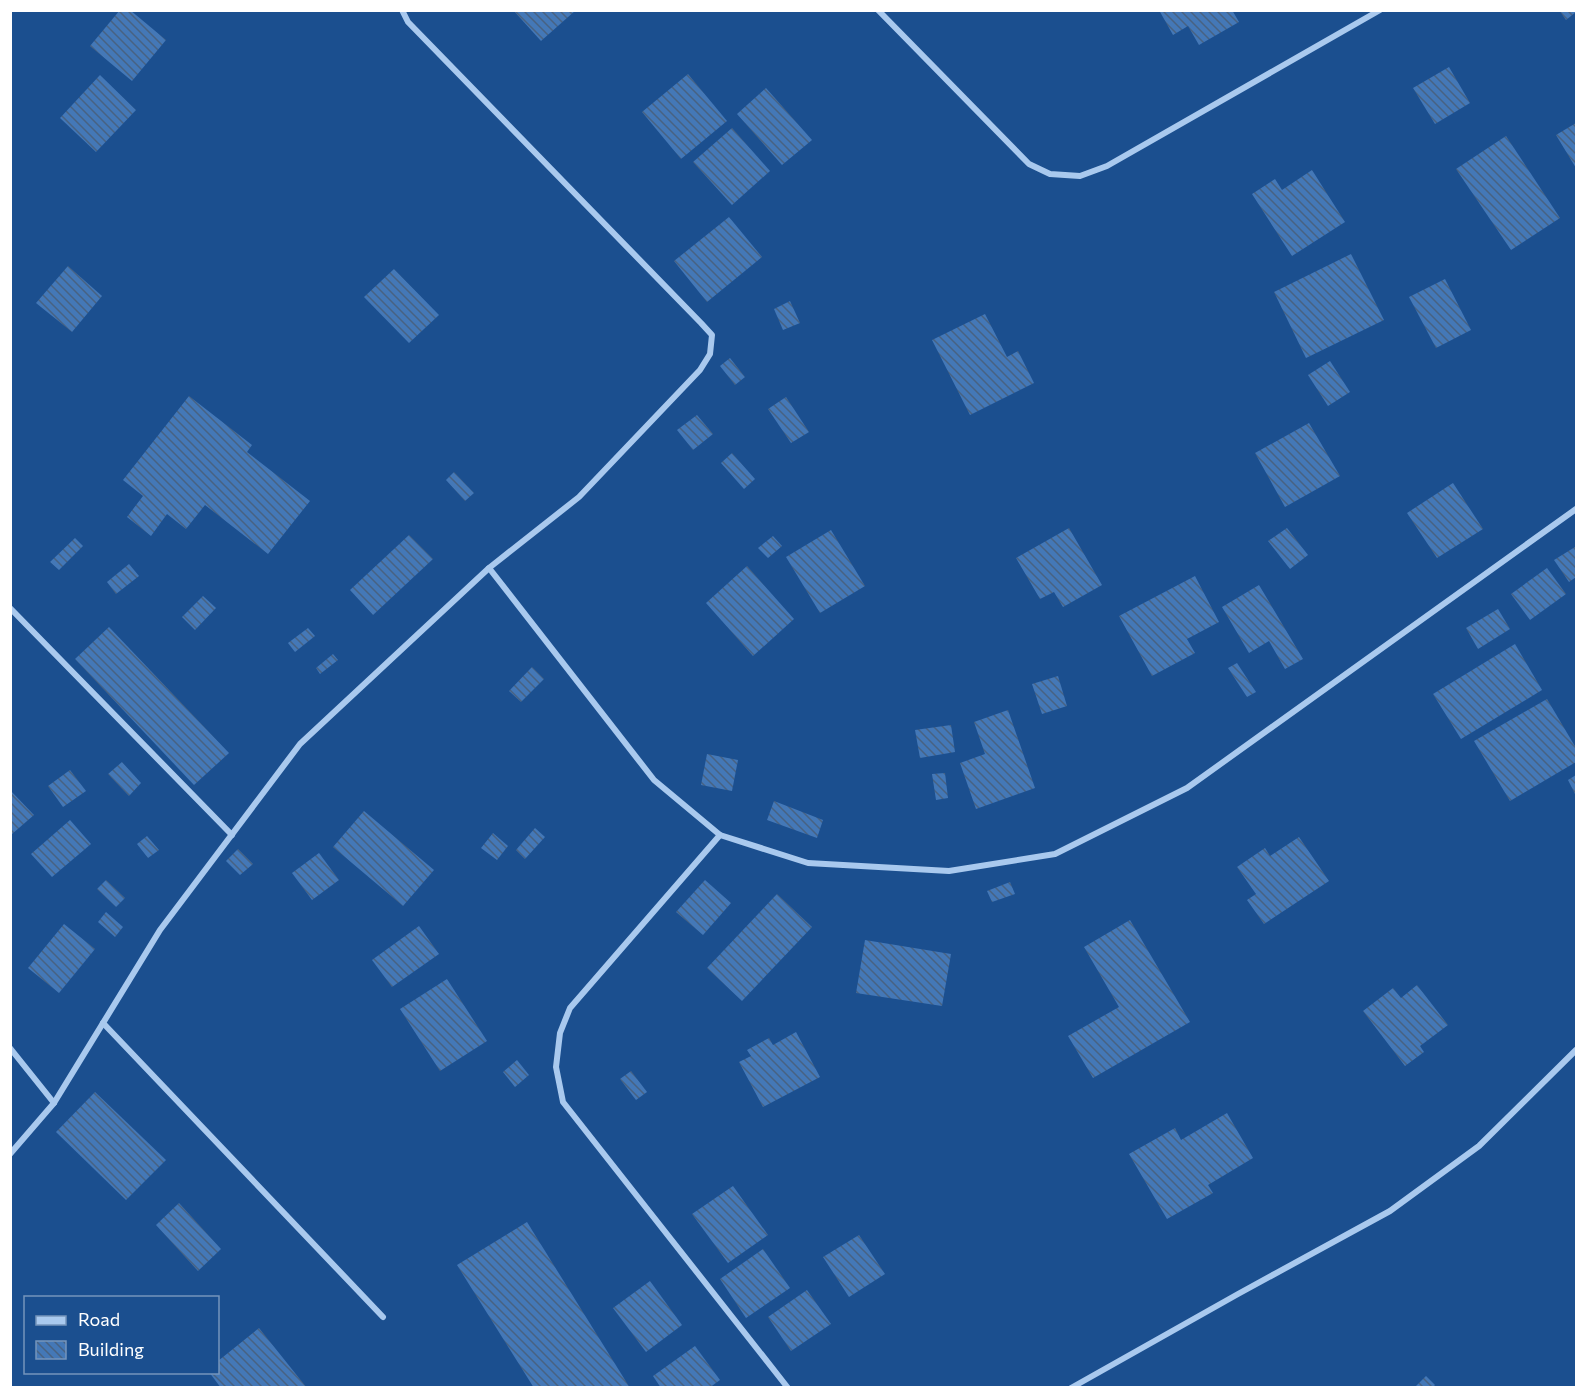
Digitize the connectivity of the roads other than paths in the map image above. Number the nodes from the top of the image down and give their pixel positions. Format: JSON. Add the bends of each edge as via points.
{"nodes":[{"id":1,"x":402,"y":10,"type":"edge"},
{"id":2,"x":878,"y":10,"type":"edge"},
{"id":3,"x":1380,"y":10,"type":"edge"},
{"id":4,"x":1576,"y":509,"type":"edge"},
{"id":5,"x":489,"y":568,"type":"junction"},
{"id":6,"x":10,"y":608,"type":"edge"},
{"id":7,"x":232,"y":835,"type":"junction"},
{"id":8,"x":720,"y":835,"type":"junction"},
{"id":9,"x":103,"y":1023,"type":"junction"},
{"id":10,"x":10,"y":1048,"type":"edge"},
{"id":11,"x":1576,"y":1050,"type":"edge"},
{"id":12,"x":54,"y":1103,"type":"junction"},
{"id":13,"x":10,"y":1154,"type":"edge"},
{"id":14,"x":383,"y":1317,"type":"dead end"},
{"id":15,"x":788,"y":1388,"type":"edge"},
{"id":16,"x":1071,"y":1388,"type":"edge"}],
"edges":[{"from":1,"to":5,"type":"street","via":[[408,22],[712,335],[710,354],[700,370],[579,497]]},
{"from":2,"to":3,"type":"street","via":[[1029,164],[1050,174],[1080,176],[1107,166]]},
{"from":4,"to":8,"type":"street","via":[[1187,788],[1055,854],[949,871],[808,862]]},
{"from":5,"to":7,"type":"street","via":[[300,744]]},
{"from":5,"to":8,"type":"street","via":[[654,780]]},
{"from":6,"to":7,"type":"street"},
{"from":7,"to":9,"type":"street","via":[[160,930]]},
{"from":8,"to":15,"type":"street","via":[[570,1008],[560,1034],[556,1067],[562,1102]]},
{"from":9,"to":12,"type":"street"},
{"from":9,"to":14,"type":"street"},
{"from":10,"to":12,"type":"street"},
{"from":11,"to":16,"type":"street","via":[[1479,1146],[1390,1211]]},
{"from":12,"to":13,"type":"street"}]}
